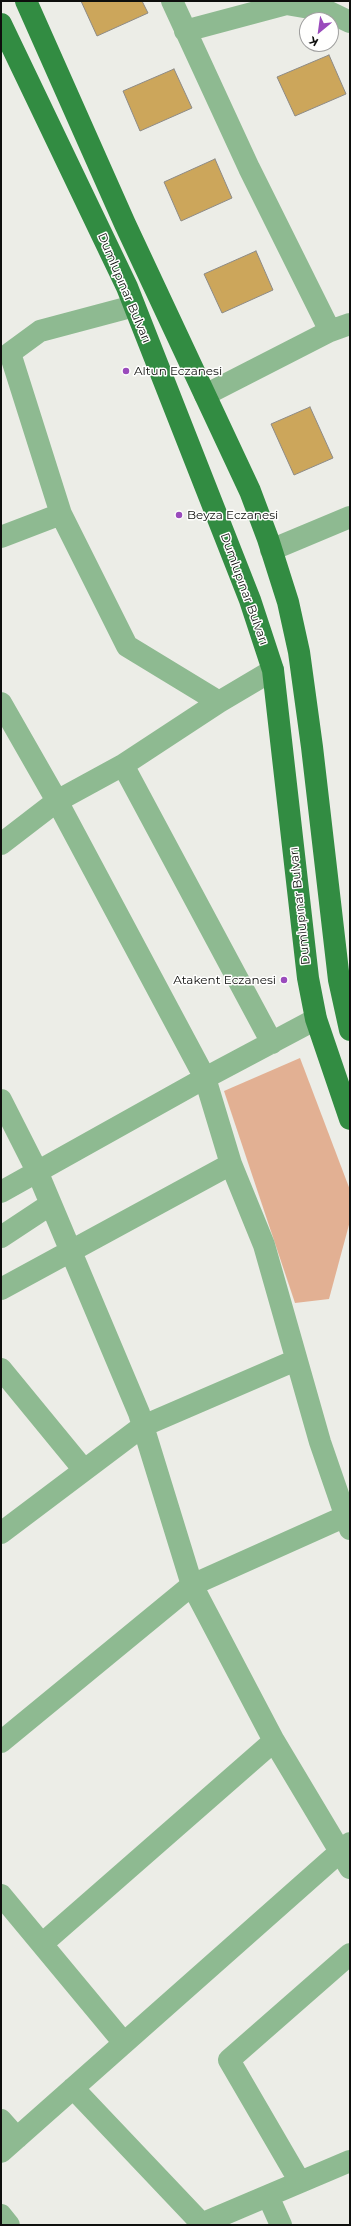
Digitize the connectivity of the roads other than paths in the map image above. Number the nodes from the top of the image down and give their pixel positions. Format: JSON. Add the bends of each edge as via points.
{"nodes":[{"id":1,"x":26,"y":1,"type":"edge"},
{"id":2,"x":172,"y":1,"type":"edge"},
{"id":3,"x":350,"y":22,"type":"edge"},
{"id":4,"x":1,"y":24,"type":"edge"},
{"id":5,"x":185,"y":31,"type":"junction"},
{"id":6,"x":134,"y":306,"type":"junction"},
{"id":7,"x":340,"y":327,"type":"edge"},
{"id":8,"x":204,"y":394,"type":"junction"},
{"id":9,"x":61,"y":514,"type":"junction"},
{"id":10,"x":350,"y":517,"type":"edge"},
{"id":11,"x":1,"y":538,"type":"edge"},
{"id":12,"x":271,"y":550,"type":"junction"},
{"id":13,"x":273,"y":670,"type":"junction"},
{"id":14,"x":219,"y":702,"type":"junction"},
{"id":15,"x":1,"y":703,"type":"edge"},
{"id":16,"x":123,"y":765,"type":"junction"},
{"id":17,"x":58,"y":801,"type":"junction"},
{"id":18,"x":1,"y":844,"type":"edge"},
{"id":19,"x":344,"y":976,"type":"edge"},
{"id":20,"x":316,"y":1019,"type":"junction"},
{"id":21,"x":350,"y":1030,"type":"edge"},
{"id":22,"x":272,"y":1043,"type":"junction"},
{"id":23,"x":205,"y":1078,"type":"junction"},
{"id":24,"x":1,"y":1100,"type":"edge"},
{"id":25,"x":350,"y":1119,"type":"edge"},
{"id":26,"x":231,"y":1164,"type":"junction"},
{"id":27,"x":37,"y":1171,"type":"junction"},
{"id":28,"x":1,"y":1192,"type":"edge"},
{"id":29,"x":51,"y":1204,"type":"junction"},
{"id":30,"x":1,"y":1237,"type":"edge"},
{"id":31,"x":71,"y":1250,"type":"junction"},
{"id":32,"x":1,"y":1289,"type":"edge"},
{"id":33,"x":296,"y":1360,"type":"junction"},
{"id":34,"x":1,"y":1368,"type":"edge"},
{"id":35,"x":143,"y":1426,"type":"junction"},
{"id":36,"x":84,"y":1470,"type":"junction"},
{"id":37,"x":348,"y":1523,"type":"edge"},
{"id":38,"x":1,"y":1533,"type":"edge"},
{"id":39,"x":192,"y":1585,"type":"junction"},
{"id":40,"x":274,"y":1741,"type":"junction"},
{"id":41,"x":1,"y":1742,"type":"edge"},
{"id":42,"x":347,"y":1854,"type":"edge"},
{"id":43,"x":1,"y":1895,"type":"edge"},
{"id":44,"x":42,"y":1944,"type":"junction"},
{"id":45,"x":350,"y":1954,"type":"edge"},
{"id":46,"x":124,"y":2043,"type":"junction"},
{"id":47,"x":73,"y":2088,"type":"junction"},
{"id":48,"x":1,"y":2120,"type":"edge"},
{"id":49,"x":9,"y":2145,"type":"edge"},
{"id":50,"x":350,"y":2161,"type":"edge"},
{"id":51,"x":300,"y":2182,"type":"junction"},
{"id":52,"x":268,"y":2196,"type":"junction"},
{"id":53,"x":1,"y":2215,"type":"edge"},
{"id":54,"x":9,"y":2225,"type":"edge"},
{"id":55,"x":201,"y":2225,"type":"edge"},
{"id":56,"x":281,"y":2225,"type":"edge"}],
"edges":[{"from":1,"to":8,"type":"main road"},
{"from":2,"to":5,"type":"street"},
{"from":3,"to":5,"type":"street","via":[[327,11],[286,4]]},
{"from":4,"to":6,"type":"main road","name":"Dumlupınar Bulvarı"},
{"from":5,"to":7,"type":"street","via":[[249,168]]},
{"from":6,"to":9,"type":"street","via":[[40,331],[10,353]]},
{"from":6,"to":13,"type":"main road","name":"Dumlupınar Bulvarı","via":[[250,600]]},
{"from":7,"to":8,"type":"street"},
{"from":8,"to":12,"type":"main road","via":[[250,491]]},
{"from":9,"to":11,"type":"street"},
{"from":9,"to":14,"type":"street","via":[[127,646]]},
{"from":10,"to":12,"type":"street"},
{"from":12,"to":19,"type":"main road","via":[[288,602],[299,652]]},
{"from":13,"to":14,"type":"street"},
{"from":13,"to":20,"type":"main road","name":"Dumlupınar Bulvarı","via":[[308,978]]},
{"from":14,"to":16,"type":"street"},
{"from":15,"to":17,"type":"street"},
{"from":16,"to":17,"type":"street"},
{"from":16,"to":22,"type":"street"},
{"from":17,"to":18,"type":"street"},
{"from":17,"to":23,"type":"street"},
{"from":19,"to":21,"type":"main road"},
{"from":20,"to":22,"type":"street"},
{"from":20,"to":25,"type":"main road","name":"Dumlupınar Bulvarı"},
{"from":22,"to":23,"type":"street"},
{"from":23,"to":26,"type":"street"},
{"from":23,"to":27,"type":"street"},
{"from":24,"to":27,"type":"street"},
{"from":26,"to":31,"type":"street"},
{"from":26,"to":33,"type":"street","via":[[264,1245]]},
{"from":27,"to":28,"type":"street"},
{"from":27,"to":29,"type":"street"},
{"from":29,"to":30,"type":"street"},
{"from":29,"to":31,"type":"street"},
{"from":31,"to":32,"type":"street"},
{"from":31,"to":35,"type":"street"},
{"from":33,"to":35,"type":"street"},
{"from":33,"to":37,"type":"street","via":[[320,1442]]},
{"from":34,"to":36,"type":"street"},
{"from":35,"to":36,"type":"street"},
{"from":35,"to":39,"type":"street"},
{"from":36,"to":38,"type":"street"},
{"from":37,"to":39,"type":"street"},
{"from":39,"to":40,"type":"street"},
{"from":39,"to":41,"type":"street"},
{"from":40,"to":42,"type":"street"},
{"from":40,"to":44,"type":"street"},
{"from":42,"to":46,"type":"street"},
{"from":43,"to":44,"type":"street"},
{"from":44,"to":46,"type":"street"},
{"from":45,"to":51,"type":"street","via":[[229,2060]]},
{"from":46,"to":47,"type":"street"},
{"from":47,"to":49,"type":"street"},
{"from":47,"to":55,"type":"street"},
{"from":48,"to":49,"type":"street"},
{"from":50,"to":51,"type":"street"},
{"from":51,"to":52,"type":"street"},
{"from":52,"to":55,"type":"street"},
{"from":52,"to":56,"type":"street"},
{"from":53,"to":54,"type":"street"}]}
